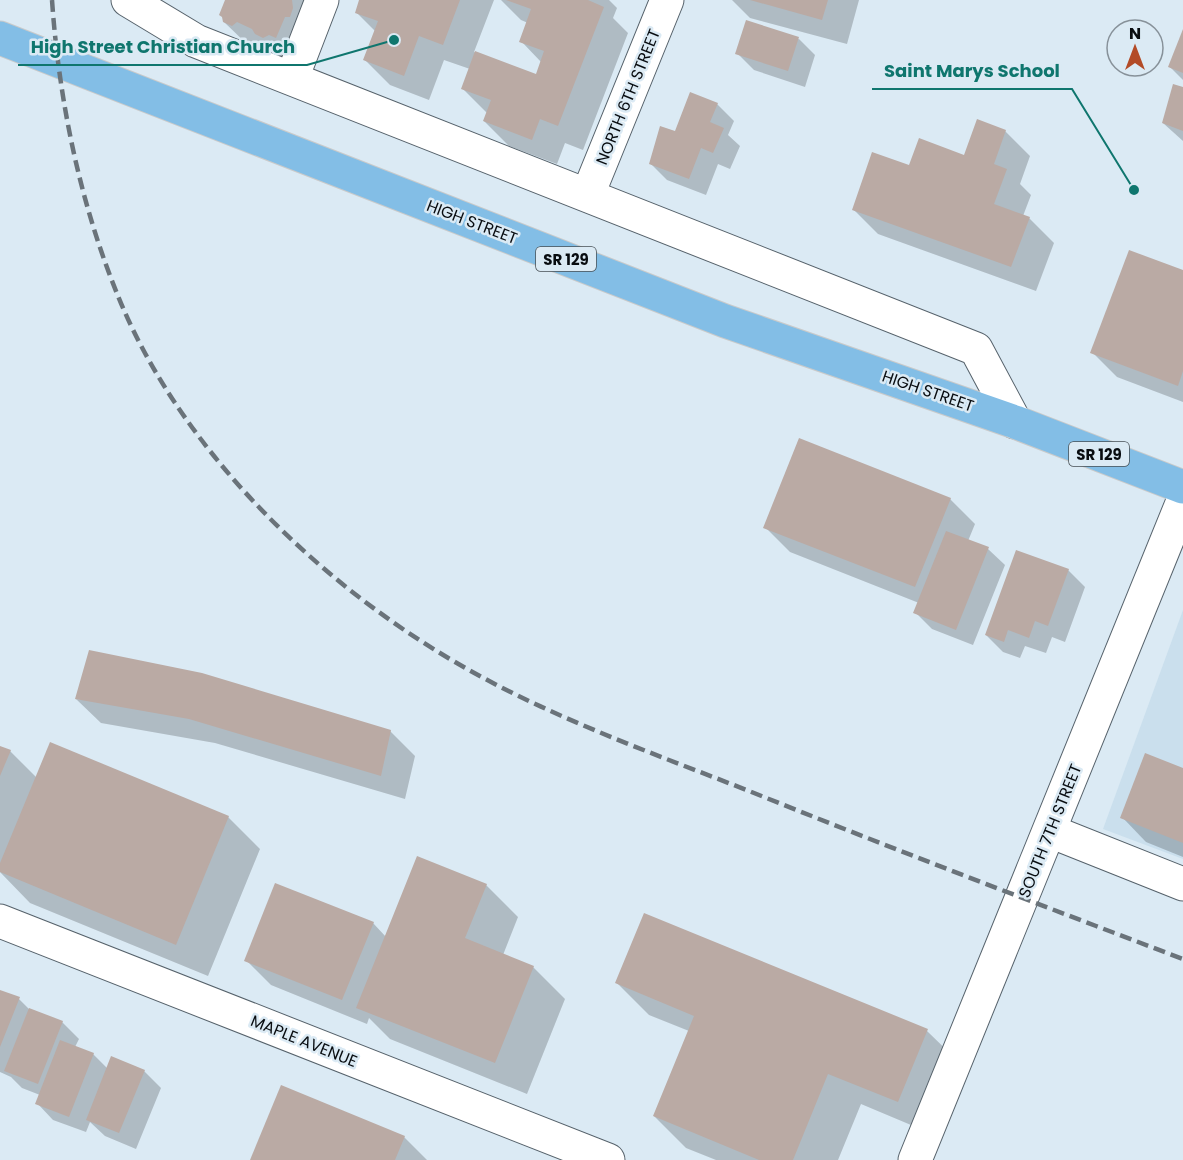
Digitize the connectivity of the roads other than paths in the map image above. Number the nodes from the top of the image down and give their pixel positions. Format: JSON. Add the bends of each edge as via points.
{"nodes":[{"id":1,"x":128,"y":0,"type":"edge"},
{"id":2,"x":322,"y":0,"type":"edge"},
{"id":3,"x":667,"y":0,"type":"edge"},
{"id":4,"x":0,"y":38,"type":"edge"},
{"id":5,"x":292,"y":78,"type":"junction"},
{"id":6,"x":588,"y":194,"type":"junction"},
{"id":7,"x":1015,"y":422,"type":"junction"},
{"id":8,"x":1183,"y":487,"type":"edge"},
{"id":9,"x":1183,"y":501,"type":"edge"},
{"id":10,"x":1050,"y":831,"type":"junction"},
{"id":11,"x":1183,"y":884,"type":"edge"},
{"id":12,"x":0,"y":921,"type":"edge"},
{"id":13,"x":608,"y":1160,"type":"edge"},
{"id":14,"x":915,"y":1160,"type":"edge"}],
"edges":[{"from":1,"to":5,"type":"street","name":"HIGH STREET","via":[[196,41]]},
{"from":2,"to":5,"type":"street"},
{"from":3,"to":6,"type":"street","name":"NORTH 6TH STREET"},
{"from":4,"to":7,"type":"highway","name":"HIGH STREET","number":"SR 129","via":[[725,321]]},
{"from":5,"to":6,"type":"street","name":"HIGH STREET"},
{"from":6,"to":7,"type":"street","name":"HIGH STREET","via":[[976,349]]},
{"from":7,"to":8,"type":"highway","name":"HIGH STREET","number":"SR 129"},
{"from":9,"to":10,"type":"street","name":"SOUTH 7TH STREET"},
{"from":10,"to":11,"type":"street"},
{"from":10,"to":14,"type":"street","name":"SOUTH 7TH STREET"},
{"from":12,"to":13,"type":"street","name":"MAPLE AVENUE"}]}
